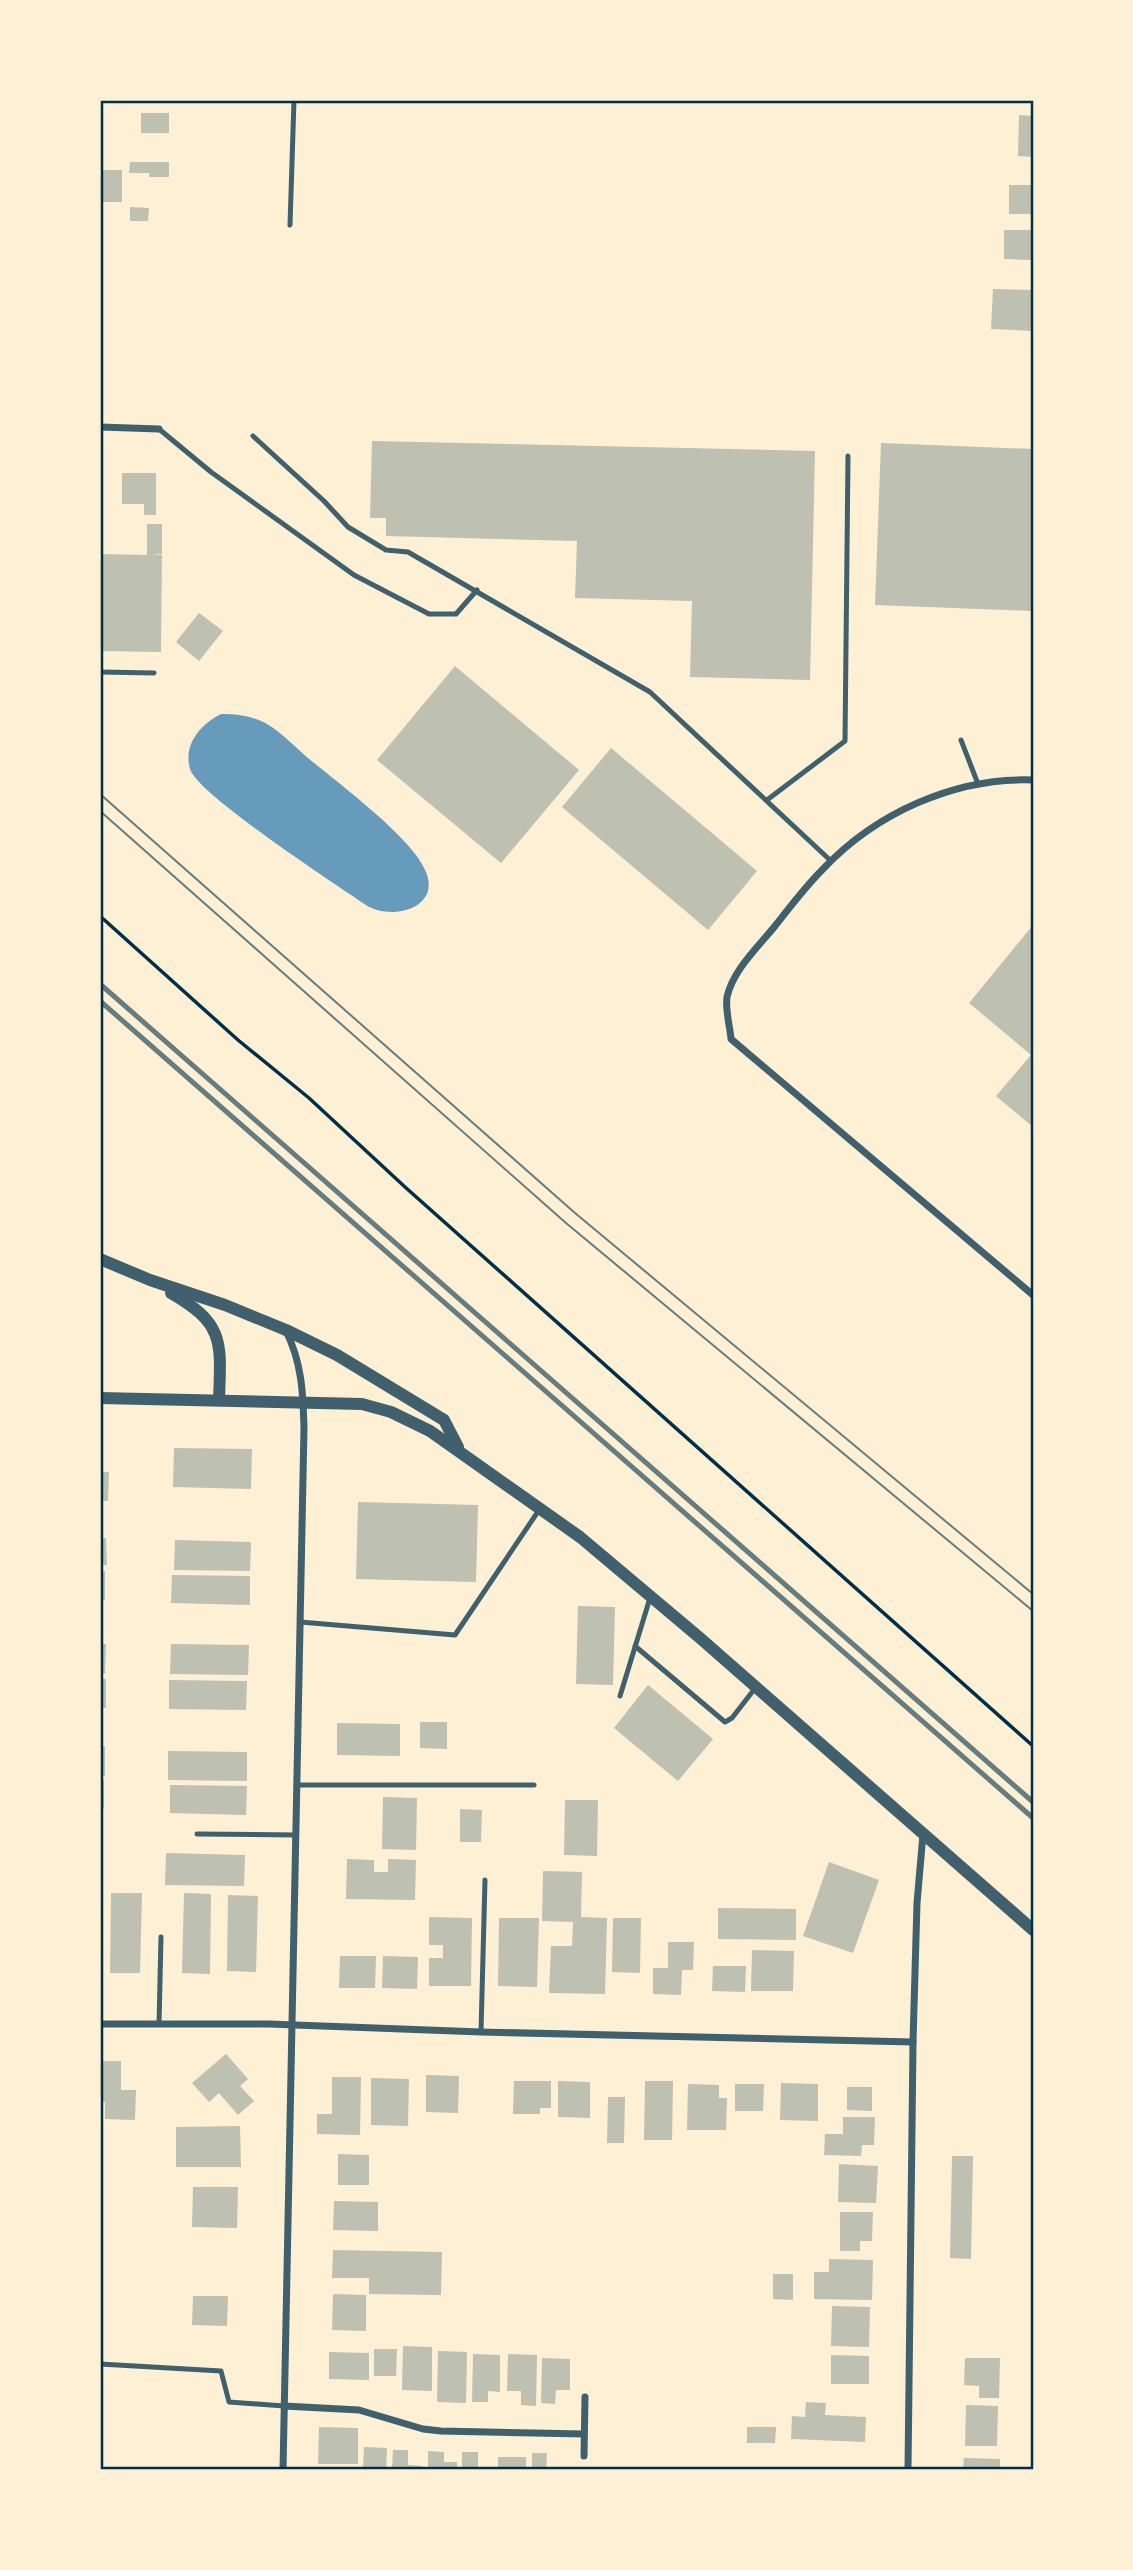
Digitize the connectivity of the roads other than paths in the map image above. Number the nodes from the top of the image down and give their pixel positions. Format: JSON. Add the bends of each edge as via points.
{"nodes":[{"id":1,"x":294,"y":100,"type":"edge"},
{"id":2,"x":290,"y":225,"type":"dead end"},
{"id":3,"x":100,"y":427,"type":"edge"},
{"id":4,"x":159,"y":429,"type":"joint"},
{"id":5,"x":253,"y":436,"type":"dead end"},
{"id":6,"x":848,"y":456,"type":"dead end"},
{"id":7,"x":477,"y":590,"type":"junction"},
{"id":8,"x":100,"y":672,"type":"edge"},
{"id":9,"x":154,"y":673,"type":"dead end"},
{"id":10,"x":961,"y":740,"type":"dead end"},
{"id":11,"x":1033,"y":780,"type":"edge"},
{"id":12,"x":978,"y":785,"type":"junction"},
{"id":13,"x":767,"y":800,"type":"junction"},
{"id":14,"x":831,"y":861,"type":"junction"},
{"id":15,"x":100,"y":1259,"type":"edge"},
{"id":16,"x":150,"y":1280,"type":"junction"},
{"id":17,"x":1033,"y":1295,"type":"edge"},
{"id":18,"x":286,"y":1330,"type":"junction"},
{"id":19,"x":100,"y":1398,"type":"edge"},
{"id":20,"x":219,"y":1400,"type":"junction"},
{"id":21,"x":303,"y":1402,"type":"junction"},
{"id":22,"x":460,"y":1451,"type":"junction"},
{"id":23,"x":541,"y":1508,"type":"junction"},
{"id":24,"x":651,"y":1595,"type":"junction"},
{"id":25,"x":300,"y":1622,"type":"junction"},
{"id":26,"x":635,"y":1646,"type":"junction"},
{"id":27,"x":756,"y":1686,"type":"junction"},
{"id":28,"x":620,"y":1696,"type":"dead end"},
{"id":29,"x":297,"y":1785,"type":"junction"},
{"id":30,"x":534,"y":1786,"type":"dead end"},
{"id":31,"x":197,"y":1834,"type":"dead end"},
{"id":32,"x":923,"y":1834,"type":"junction"},
{"id":33,"x":296,"y":1835,"type":"junction"},
{"id":34,"x":485,"y":1880,"type":"dead end"},
{"id":35,"x":1033,"y":1930,"type":"edge"},
{"id":36,"x":161,"y":1937,"type":"dead end"},
{"id":37,"x":100,"y":2024,"type":"edge"},
{"id":38,"x":159,"y":2024,"type":"junction"},
{"id":39,"x":292,"y":2025,"type":"junction"},
{"id":40,"x":481,"y":2032,"type":"junction"},
{"id":41,"x":913,"y":2042,"type":"junction"},
{"id":42,"x":100,"y":2364,"type":"edge"},
{"id":43,"x":585,"y":2397,"type":"dead end"},
{"id":44,"x":284,"y":2406,"type":"junction"},
{"id":45,"x":584,"y":2434,"type":"junction"},
{"id":46,"x":584,"y":2456,"type":"dead end"},
{"id":47,"x":283,"y":2470,"type":"edge"},
{"id":48,"x":908,"y":2470,"type":"edge"}],
"edges":[{"from":1,"to":2,"type":"lane"},
{"from":3,"to":4,"type":"street"},
{"from":4,"to":7,"type":"lane","via":[[354,575],[429,614],[456,614]]},
{"from":5,"to":7,"type":"lane","via":[[348,527],[386,550],[408,552]]},
{"from":6,"to":13,"type":"lane","via":[[845,741]]},
{"from":7,"to":13,"type":"lane","via":[[650,692]]},
{"from":8,"to":9,"type":"lane"},
{"from":10,"to":12,"type":"lane"},
{"from":11,"to":12,"type":"street"},
{"from":12,"to":14,"type":"street","via":[[899,811]]},
{"from":13,"to":14,"type":"lane"},
{"from":14,"to":17,"type":"street","via":[[738,972],[727,998],[732,1040]]},
{"from":15,"to":16,"type":"street"},
{"from":16,"to":18,"type":"street"},
{"from":16,"to":20,"type":"street","via":[[196,1307],[211,1324],[219,1344]]},
{"from":18,"to":21,"type":"street","via":[[299,1361]]},
{"from":18,"to":22,"type":"street","via":[[444,1420]]},
{"from":19,"to":20,"type":"street"},
{"from":20,"to":21,"type":"street"},
{"from":21,"to":22,"type":"street","via":[[378,1407],[409,1419]]},
{"from":21,"to":25,"type":"street"},
{"from":22,"to":23,"type":"street"},
{"from":23,"to":24,"type":"street"},
{"from":23,"to":25,"type":"lane","via":[[456,1635]]},
{"from":24,"to":26,"type":"lane"},
{"from":24,"to":27,"type":"street"},
{"from":25,"to":29,"type":"street"},
{"from":26,"to":27,"type":"lane","via":[[726,1722]]},
{"from":26,"to":28,"type":"lane"},
{"from":27,"to":32,"type":"street"},
{"from":29,"to":30,"type":"lane"},
{"from":29,"to":33,"type":"street"},
{"from":31,"to":33,"type":"lane"},
{"from":32,"to":35,"type":"street"},
{"from":32,"to":41,"type":"street"},
{"from":33,"to":39,"type":"street"},
{"from":34,"to":40,"type":"lane"},
{"from":36,"to":38,"type":"lane"},
{"from":37,"to":38,"type":"street"},
{"from":38,"to":39,"type":"street"},
{"from":39,"to":40,"type":"street"},
{"from":39,"to":44,"type":"street"},
{"from":40,"to":41,"type":"street"},
{"from":41,"to":48,"type":"street"},
{"from":42,"to":44,"type":"lane","via":[[221,2371],[229,2402]]},
{"from":43,"to":45,"type":"street"},
{"from":44,"to":45,"type":"street","via":[[359,2410],[441,2431]]},
{"from":44,"to":47,"type":"street"},
{"from":45,"to":46,"type":"street"}]}
